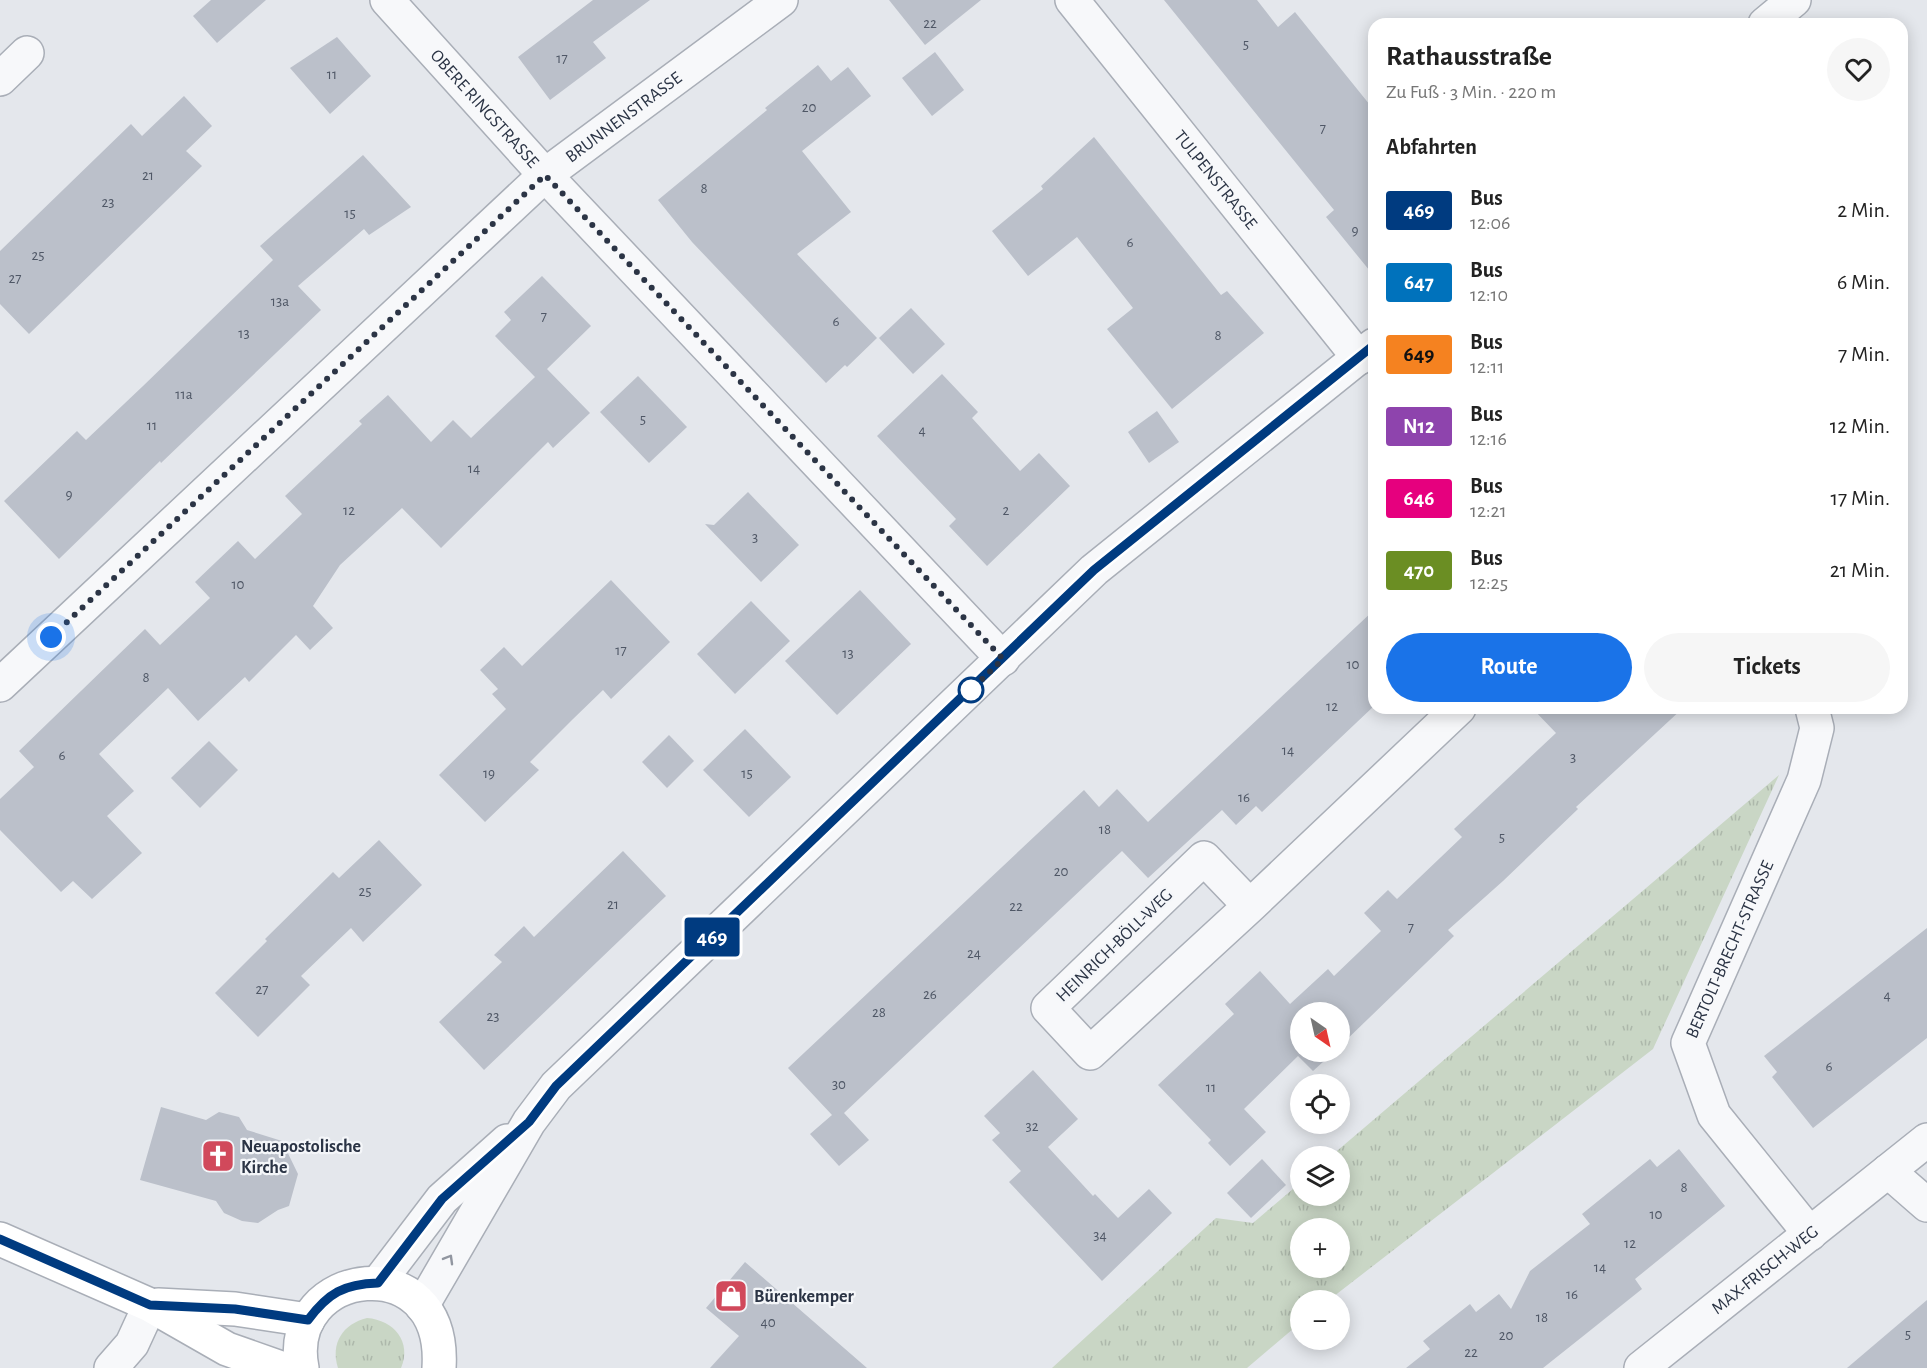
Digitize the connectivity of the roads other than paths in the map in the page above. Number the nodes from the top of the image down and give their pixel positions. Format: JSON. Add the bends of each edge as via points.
{"nodes":[{"id":1,"x":387,"y":0,"type":"edge"},
{"id":2,"x":781,"y":0,"type":"edge"},
{"id":3,"x":1072,"y":0,"type":"edge"},
{"id":4,"x":1794,"y":0,"type":"edge"},
{"id":5,"x":1772,"y":18,"type":"edge"},
{"id":6,"x":27,"y":53,"type":"dead end"},
{"id":7,"x":0,"y":79,"type":"edge"},
{"id":8,"x":545,"y":175,"type":"junction"},
{"id":9,"x":1366,"y":352,"type":"edge"},
{"id":10,"x":1003,"y":659,"type":"junction"},
{"id":11,"x":0,"y":685,"type":"edge"},
{"id":12,"x":1453,"y":714,"type":"edge"},
{"id":13,"x":1814,"y":714,"type":"edge"},
{"id":14,"x":1250,"y":906,"type":"junction"},
{"id":15,"x":529,"y":1122,"type":"junction"},
{"id":16,"x":1927,"y":1140,"type":"edge"},
{"id":17,"x":1888,"y":1171,"type":"junction"},
{"id":18,"x":1927,"y":1205,"type":"edge"},
{"id":19,"x":1810,"y":1234,"type":"junction"},
{"id":20,"x":0,"y":1239,"type":"edge"},
{"id":21,"x":378,"y":1283,"type":"junction"},
{"id":22,"x":150,"y":1305,"type":"junction"},
{"id":23,"x":422,"y":1306,"type":"junction"},
{"id":24,"x":308,"y":1320,"type":"junction"},
{"id":25,"x":111,"y":1368,"type":"edge"},
{"id":26,"x":281,"y":1368,"type":"edge"},
{"id":27,"x":302,"y":1368,"type":"edge"},
{"id":28,"x":439,"y":1368,"type":"edge"},
{"id":29,"x":1641,"y":1368,"type":"edge"}],
"edges":[{"from":1,"to":8,"type":"street","name":"OBERE RINGSTRASSE"},
{"from":2,"to":8,"type":"street","name":"BRUNNENSTRASSE"},
{"from":3,"to":9,"type":"street","name":"TULPENSTRASSE"},
{"from":4,"to":5,"type":"street"},
{"from":6,"to":7,"type":"street"},
{"from":8,"to":10,"type":"street","name":"OBERE RINGSTRASSE"},
{"from":8,"to":11,"type":"street","name":"BRUNNENSTRASSE"},
{"from":9,"to":10,"type":"street","via":[[1094,570]]},
{"from":10,"to":15,"type":"street","via":[[556,1086]]},
{"from":12,"to":14,"type":"street","name":"HEINRICH-BÖLL-WEG"},
{"from":13,"to":19,"type":"street","name":"BERTOLT-BRECHT-STRASSE","via":[[1817,728],[1804,780],[1688,1043],[1714,1115]]},
{"from":14,"to":14,"type":"street","name":"HEINRICH-BÖLL-WEG","via":[[1090,1053],[1048,1008],[1204,858]]},
{"from":15,"to":21,"type":"street","via":[[442,1199]]},
{"from":23,"to":15,"type":"street","one_way":true},
{"from":16,"to":17,"type":"street","name":"MAX-FRISCH-WEG"},
{"from":17,"to":18,"type":"street"},
{"from":17,"to":19,"type":"street","name":"MAX-FRISCH-WEG"},
{"from":19,"to":29,"type":"street","name":"MAX-FRISCH-WEG"},
{"from":20,"to":22,"type":"main road"},
{"from":21,"to":23,"type":"main road","via":[[410,1295]]},
{"from":21,"to":24,"type":"main road","via":[[357,1284],[338,1291],[320,1303]]},
{"from":22,"to":24,"type":"main road","via":[[235,1309]]},
{"from":22,"to":25,"type":"street","via":[[132,1344]]},
{"from":22,"to":26,"type":"main road","via":[[227,1349]]},
{"from":23,"to":28,"type":"main road","via":[[434,1324],[440,1346]]},
{"from":24,"to":27,"type":"main road","via":[[302,1338]]}]}
